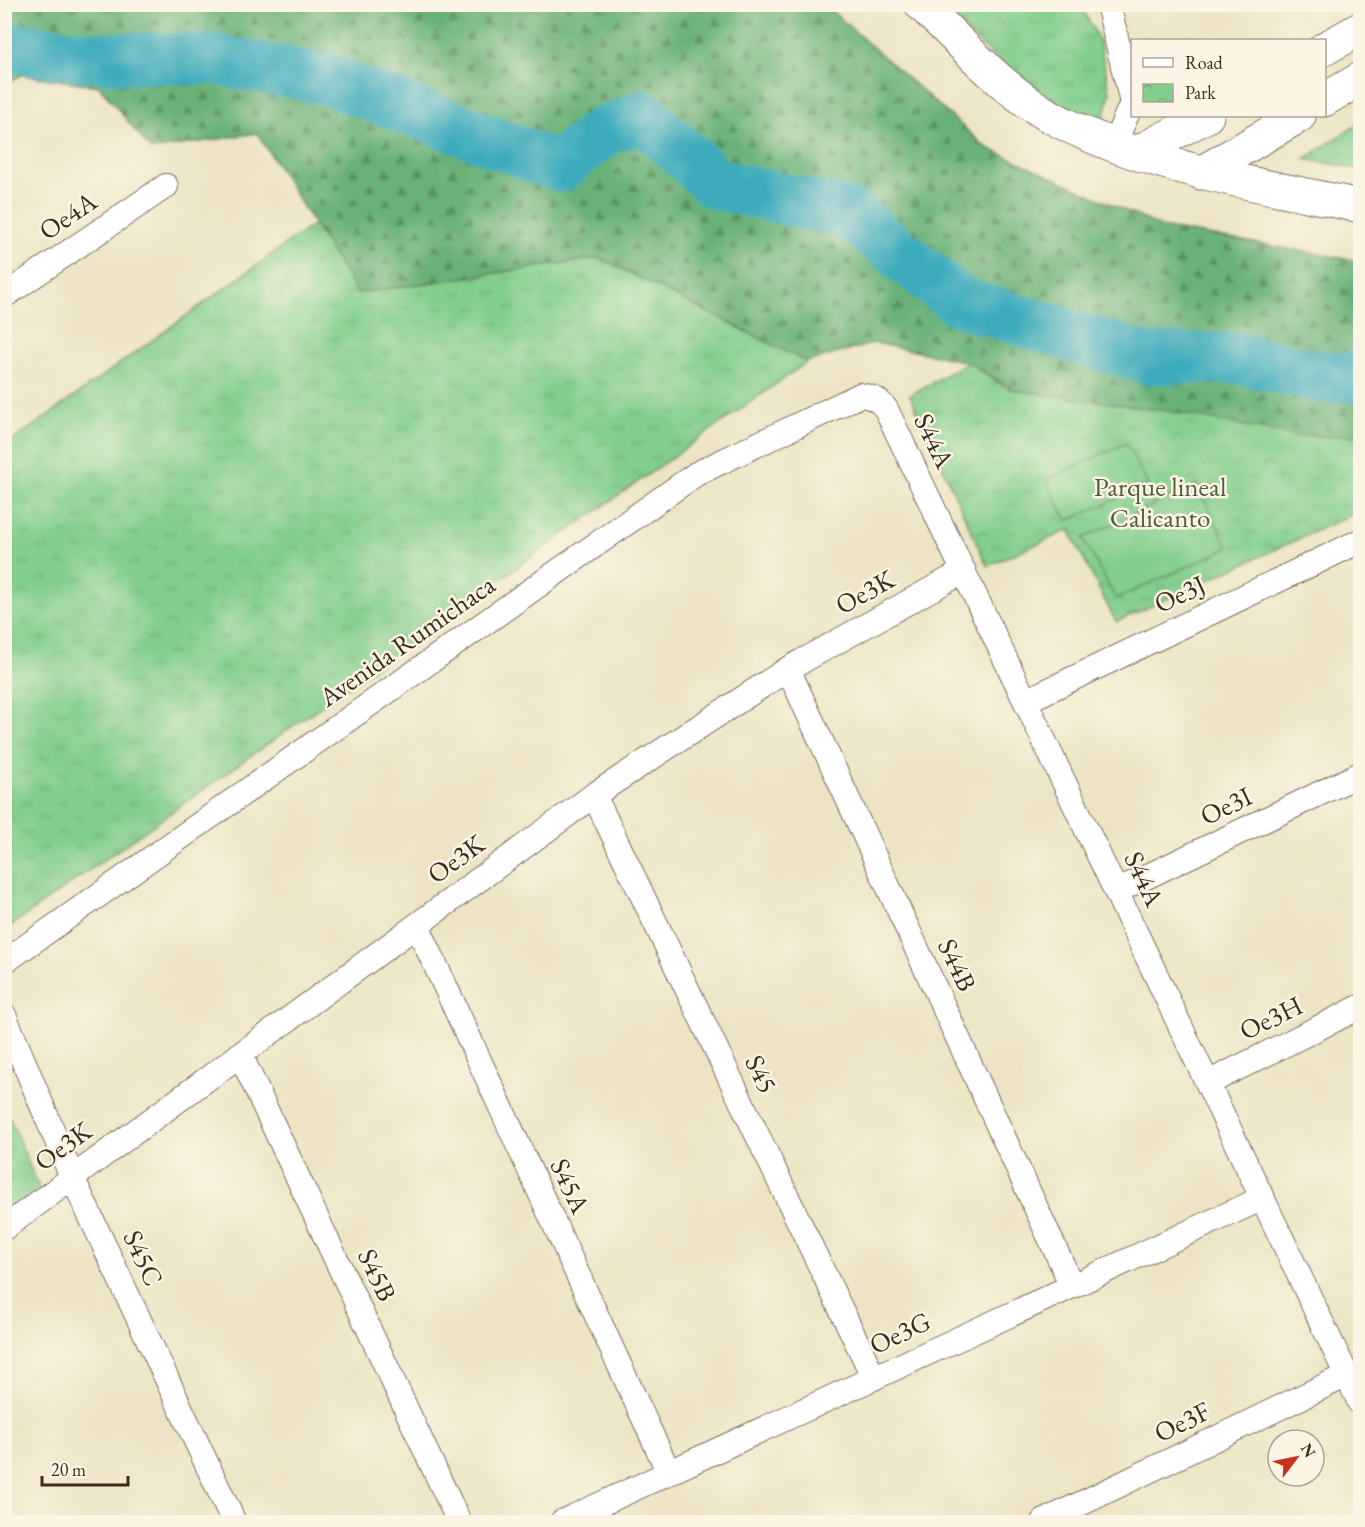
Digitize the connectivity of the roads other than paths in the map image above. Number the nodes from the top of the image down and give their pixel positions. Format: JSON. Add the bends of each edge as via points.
{"nodes":[{"id":1,"x":921,"y":4,"type":"edge"},
{"id":2,"x":1108,"y":4,"type":"edge"},
{"id":3,"x":1360,"y":29,"type":"edge"},
{"id":4,"x":1326,"y":48,"type":"edge"},
{"id":5,"x":1360,"y":79,"type":"edge"},
{"id":6,"x":1131,"y":99,"type":"edge"},
{"id":7,"x":1326,"y":99,"type":"edge"},
{"id":8,"x":1131,"y":110,"type":"edge"},
{"id":9,"x":1204,"y":117,"type":"edge"},
{"id":10,"x":1297,"y":117,"type":"edge"},
{"id":11,"x":1126,"y":148,"type":"junction"},
{"id":12,"x":1201,"y":172,"type":"junction"},
{"id":13,"x":166,"y":186,"type":"dead end"},
{"id":14,"x":1360,"y":206,"type":"edge"},
{"id":15,"x":4,"y":296,"type":"edge"},
{"id":16,"x":860,"y":395,"type":"joint"},
{"id":17,"x":1360,"y":541,"type":"edge"},
{"id":18,"x":964,"y":571,"type":"junction"},
{"id":19,"x":788,"y":669,"type":"junction"},
{"id":20,"x":1026,"y":701,"type":"junction"},
{"id":21,"x":1360,"y":774,"type":"edge"},
{"id":22,"x":594,"y":795,"type":"junction"},
{"id":23,"x":1117,"y":891,"type":"junction"},
{"id":24,"x":417,"y":925,"type":"junction"},
{"id":25,"x":4,"y":962,"type":"edge"},
{"id":26,"x":1360,"y":1007,"type":"edge"},
{"id":27,"x":4,"y":1015,"type":"edge"},
{"id":28,"x":240,"y":1054,"type":"junction"},
{"id":29,"x":1208,"y":1083,"type":"junction"},
{"id":30,"x":72,"y":1177,"type":"junction"},
{"id":31,"x":1263,"y":1198,"type":"junction"},
{"id":32,"x":4,"y":1227,"type":"edge"},
{"id":33,"x":1072,"y":1286,"type":"junction"},
{"id":34,"x":1347,"y":1375,"type":"junction"},
{"id":35,"x":874,"y":1378,"type":"junction"},
{"id":36,"x":1360,"y":1403,"type":"edge"},
{"id":37,"x":669,"y":1473,"type":"junction"},
{"id":38,"x":234,"y":1522,"type":"edge"},
{"id":39,"x":459,"y":1522,"type":"edge"},
{"id":40,"x":562,"y":1522,"type":"edge"},
{"id":41,"x":1042,"y":1522,"type":"edge"}],
"edges":[{"from":1,"to":11,"type":"street","via":[[992,72],[1056,119]]},
{"from":2,"to":6,"type":"street"},
{"from":3,"to":4,"type":"street"},
{"from":5,"to":7,"type":"street"},
{"from":8,"to":11,"type":"street"},
{"from":9,"to":11,"type":"street"},
{"from":10,"to":12,"type":"street"},
{"from":11,"to":12,"type":"street"},
{"from":12,"to":14,"type":"street"},
{"from":13,"to":15,"type":"street","name":"Oe4A"},
{"from":16,"to":18,"type":"street","name":"S44A","via":[[878,399],[886,409]]},
{"from":16,"to":25,"type":"street","name":"Avenida Rumichaca","via":[[696,474]]},
{"from":17,"to":20,"type":"street","name":"Oe3J"},
{"from":18,"to":19,"type":"street","name":"Oe3K"},
{"from":18,"to":20,"type":"street","name":"S44A"},
{"from":19,"to":22,"type":"street","name":"Oe3K"},
{"from":19,"to":33,"type":"street","name":"S44B"},
{"from":20,"to":23,"type":"street","name":"S44A"},
{"from":21,"to":23,"type":"street","name":"Oe3I"},
{"from":22,"to":24,"type":"street","name":"Oe3K"},
{"from":22,"to":35,"type":"street","name":"S45"},
{"from":23,"to":29,"type":"street","name":"S44A"},
{"from":24,"to":28,"type":"street","name":"Oe3K"},
{"from":24,"to":37,"type":"street","name":"S45A"},
{"from":26,"to":29,"type":"street","name":"Oe3H"},
{"from":27,"to":30,"type":"street","name":"S45C"},
{"from":28,"to":30,"type":"street","name":"Oe3K"},
{"from":28,"to":39,"type":"street","name":"S45B"},
{"from":29,"to":31,"type":"street","name":"S44A"},
{"from":30,"to":32,"type":"street","name":"Oe3K"},
{"from":30,"to":38,"type":"street","name":"S45C"},
{"from":31,"to":33,"type":"street","name":"Oe3G"},
{"from":31,"to":34,"type":"street","name":"S44A"},
{"from":33,"to":35,"type":"street","name":"Oe3G"},
{"from":34,"to":36,"type":"street","name":"S44A"},
{"from":34,"to":41,"type":"street","name":"Oe3F"},
{"from":35,"to":37,"type":"street","name":"Oe3G"},
{"from":37,"to":40,"type":"street","name":"Oe3G"}]}
